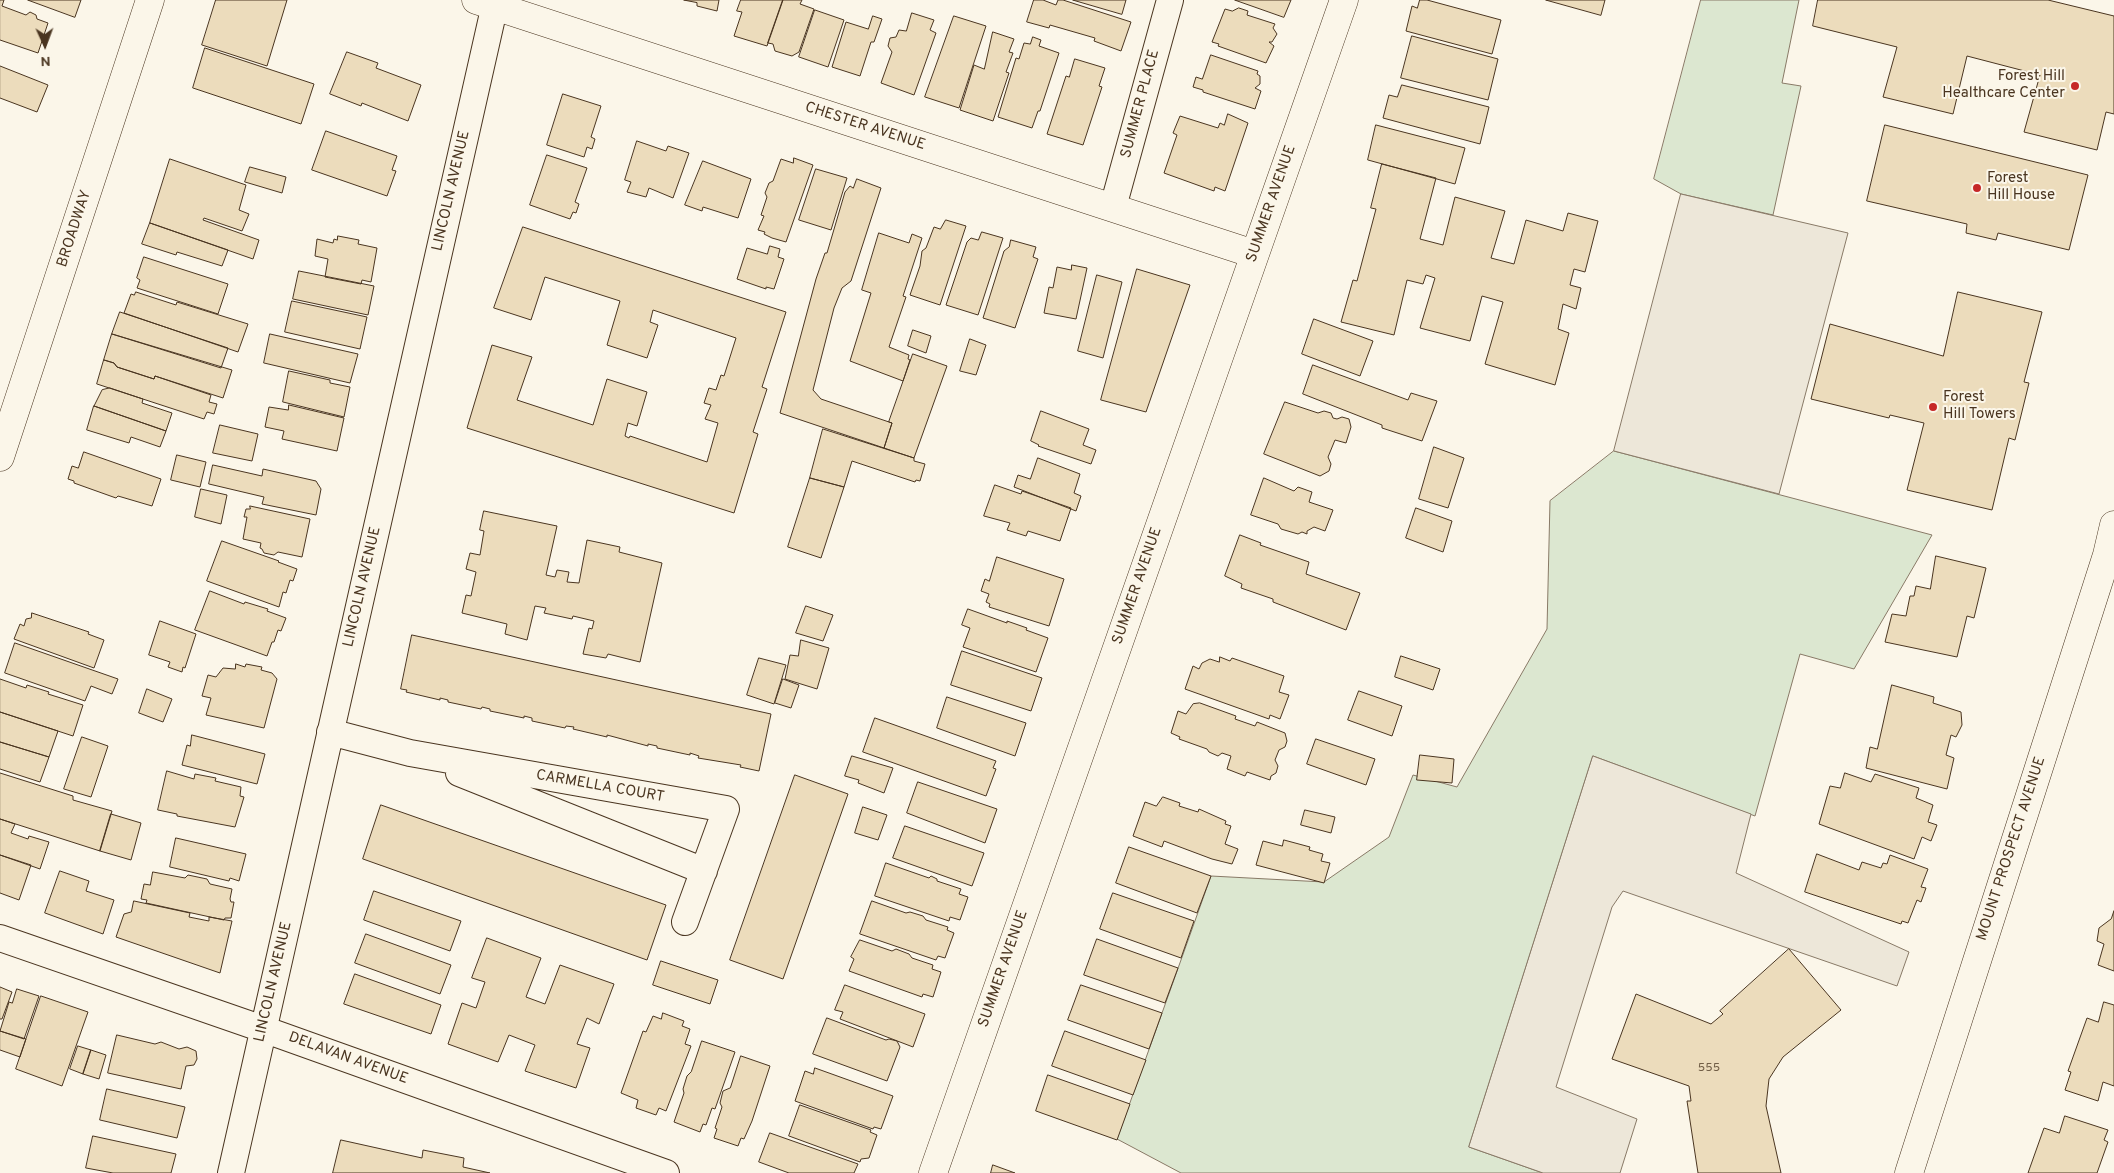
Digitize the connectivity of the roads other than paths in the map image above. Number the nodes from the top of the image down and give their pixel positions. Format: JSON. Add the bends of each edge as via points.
{"nodes":[{"id":1,"x":150,"y":0,"type":"edge"},
{"id":2,"x":1170,"y":0,"type":"edge"},
{"id":3,"x":1344,"y":0,"type":"edge"},
{"id":4,"x":488,"y":2,"type":"edge"},
{"id":5,"x":1113,"y":207,"type":"junction"},
{"id":6,"x":1254,"y":254,"type":"junction"},
{"id":7,"x":0,"y":457,"type":"edge"},
{"id":8,"x":2114,"y":525,"type":"edge"},
{"id":9,"x":2110,"y":557,"type":"edge"},
{"id":10,"x":330,"y":732,"type":"junction"},
{"id":11,"x":410,"y":753,"type":"junction"},
{"id":12,"x":704,"y":871,"type":"junction"},
{"id":13,"x":685,"y":922,"type":"dead end"},
{"id":14,"x":0,"y":938,"type":"edge"},
{"id":15,"x":263,"y":1028,"type":"junction"},
{"id":16,"x":231,"y":1173,"type":"edge"},
{"id":17,"x":666,"y":1173,"type":"edge"},
{"id":18,"x":933,"y":1173,"type":"edge"},
{"id":19,"x":1909,"y":1173,"type":"edge"}],
"edges":[{"from":1,"to":7,"type":"street","name":"BROADWAY"},
{"from":2,"to":5,"type":"street","name":"SUMMER PLACE"},
{"from":3,"to":6,"type":"street","name":"SUMMER AVENUE"},
{"from":4,"to":5,"type":"street","name":"CHESTER AVENUE"},
{"from":4,"to":10,"type":"street","name":"LINCOLN AVENUE"},
{"from":5,"to":6,"type":"street","name":"CHESTER AVENUE"},
{"from":6,"to":18,"type":"street","name":"SUMMER AVENUE"},
{"from":8,"to":9,"type":"street","name":"MOUNT PROSPECT AVENUE"},
{"from":9,"to":19,"type":"street","name":"MOUNT PROSPECT AVENUE"},
{"from":10,"to":11,"type":"street","name":"CARMELLA COURT"},
{"from":10,"to":15,"type":"street","name":"LINCOLN AVENUE"},
{"from":11,"to":12,"type":"street","name":"CARMELLA COURT"},
{"from":11,"to":12,"type":"street","name":"CARMELLA COURT","via":[[726,809]]},
{"from":12,"to":13,"type":"street","name":"CARMELLA COURT"},
{"from":14,"to":15,"type":"street","name":"DELAVAN AVENUE"},
{"from":15,"to":16,"type":"street","name":"LINCOLN AVENUE"},
{"from":15,"to":17,"type":"street","name":"DELAVAN AVENUE"}]}
